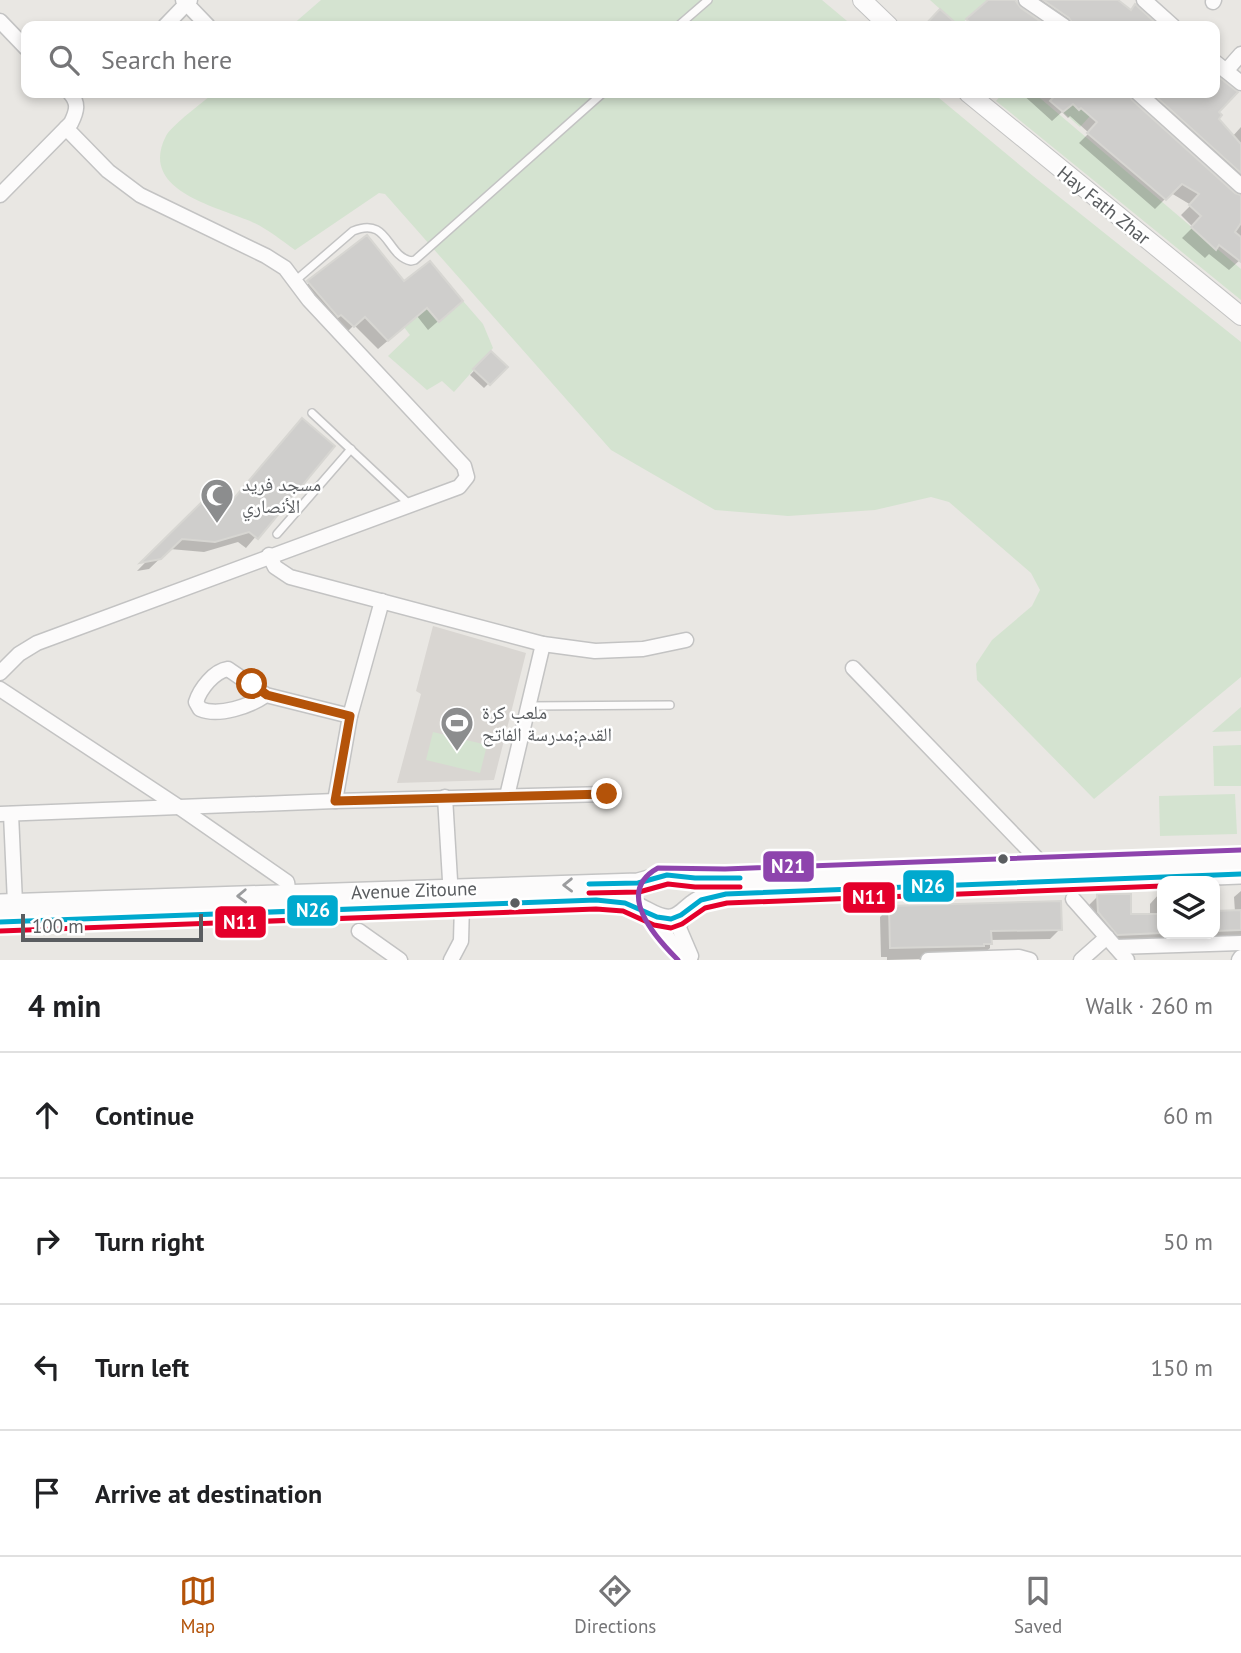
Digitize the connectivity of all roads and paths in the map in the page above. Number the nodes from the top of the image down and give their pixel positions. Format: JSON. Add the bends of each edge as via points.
{"nodes":[{"id":1,"x":708,"y":0,"type":"edge"},
{"id":2,"x":862,"y":0,"type":"edge"},
{"id":3,"x":1026,"y":0,"type":"edge"},
{"id":4,"x":1144,"y":0,"type":"edge"},
{"id":5,"x":187,"y":1,"type":"edge"},
{"id":6,"x":169,"y":21,"type":"edge"},
{"id":7,"x":204,"y":21,"type":"edge"},
{"id":8,"x":684,"y":21,"type":"edge"},
{"id":9,"x":885,"y":21,"type":"edge"},
{"id":10,"x":1057,"y":21,"type":"edge"},
{"id":11,"x":1167,"y":21,"type":"edge"},
{"id":12,"x":0,"y":22,"type":"edge"},
{"id":13,"x":21,"y":43,"type":"edge"},
{"id":14,"x":1241,"y":54,"type":"edge"},
{"id":15,"x":1220,"y":66,"type":"edge"},
{"id":16,"x":1241,"y":83,"type":"edge"},
{"id":17,"x":74,"y":98,"type":"edge"},
{"id":18,"x":597,"y":98,"type":"edge"},
{"id":19,"x":974,"y":98,"type":"edge"},
{"id":20,"x":1143,"y":98,"type":"edge"},
{"id":21,"x":66,"y":128,"type":"junction"},
{"id":22,"x":1241,"y":187,"type":"edge"},
{"id":23,"x":0,"y":195,"type":"edge"},
{"id":24,"x":295,"y":281,"type":"junction"},
{"id":25,"x":1241,"y":316,"type":"edge"},
{"id":26,"x":312,"y":413,"type":"dead end"},
{"id":27,"x":351,"y":449,"type":"junction"},
{"id":28,"x":410,"y":505,"type":"junction"},
{"id":29,"x":277,"y":534,"type":"dead end"},
{"id":30,"x":269,"y":555,"type":"junction"},
{"id":31,"x":382,"y":601,"type":"junction"},
{"id":32,"x":686,"y":640,"type":"dead end"},
{"id":33,"x":543,"y":644,"type":"junction"},
{"id":34,"x":853,"y":668,"type":"dead end"},
{"id":35,"x":0,"y":673,"type":"edge"},
{"id":36,"x":0,"y":689,"type":"edge"},
{"id":37,"x":267,"y":695,"type":"dead end"},
{"id":38,"x":670,"y":705,"type":"dead end"},
{"id":39,"x":529,"y":706,"type":"junction"},
{"id":40,"x":350,"y":716,"type":"junction"},
{"id":41,"x":607,"y":794,"type":"dead end"},
{"id":42,"x":507,"y":796,"type":"junction"},
{"id":43,"x":444,"y":797,"type":"junction"},
{"id":44,"x":335,"y":801,"type":"junction"},
{"id":45,"x":179,"y":807,"type":"junction"},
{"id":46,"x":5,"y":814,"type":"edge"},
{"id":47,"x":1241,"y":859,"type":"edge"},
{"id":48,"x":1044,"y":866,"type":"junction"},
{"id":49,"x":1241,"y":874,"type":"edge"},
{"id":50,"x":667,"y":877,"type":"junction"},
{"id":51,"x":289,"y":895,"type":"junction"},
{"id":52,"x":454,"y":899,"type":"junction"},
{"id":53,"x":1073,"y":899,"type":"dead end"},
{"id":54,"x":8,"y":904,"type":"edge"},
{"id":55,"x":651,"y":913,"type":"junction"},
{"id":56,"x":684,"y":913,"type":"junction"},
{"id":57,"x":0,"y":922,"type":"edge"},
{"id":58,"x":359,"y":931,"type":"dead end"},
{"id":59,"x":1112,"y":942,"type":"junction"},
{"id":60,"x":1241,"y":943,"type":"edge"},
{"id":61,"x":400,"y":960,"type":"edge"},
{"id":62,"x":452,"y":960,"type":"edge"},
{"id":63,"x":692,"y":960,"type":"edge"},
{"id":64,"x":928,"y":960,"type":"edge"},
{"id":65,"x":1030,"y":960,"type":"edge"},
{"id":66,"x":1081,"y":960,"type":"edge"},
{"id":67,"x":1127,"y":960,"type":"edge"}],
"edges":[{"from":1,"to":8,"type":"lane"},
{"from":2,"to":9,"type":"street"},
{"from":3,"to":10,"type":"street"},
{"from":4,"to":11,"type":"street"},
{"from":5,"to":6,"type":"street"},
{"from":5,"to":7,"type":"street"},
{"from":12,"to":13,"type":"street"},
{"from":14,"to":15,"type":"street"},
{"from":15,"to":16,"type":"street"},
{"from":17,"to":21,"type":"street","via":[[77,111]]},
{"from":18,"to":24,"type":"lane","via":[[415,260],[403,259],[380,231],[362,228]]},
{"from":19,"to":25,"type":"street","name":"Hay Fath Zhar"},
{"from":20,"to":22,"type":"street"},
{"from":21,"to":23,"type":"street"},
{"from":21,"to":24,"type":"street","via":[[128,188],[276,261]]},
{"from":24,"to":28,"type":"street","via":[[464,466],[467,477],[463,484]]},
{"from":26,"to":27,"type":"lane"},
{"from":27,"to":28,"type":"lane"},
{"from":27,"to":29,"type":"lane"},
{"from":28,"to":30,"type":"street"},
{"from":30,"to":31,"type":"street","via":[[284,575]]},
{"from":30,"to":35,"type":"street","via":[[37,643]]},
{"from":31,"to":33,"type":"street"},
{"from":31,"to":40,"type":"street"},
{"from":32,"to":33,"type":"street","via":[[643,649],[595,651]]},
{"from":33,"to":39,"type":"street"},
{"from":34,"to":48,"type":"street"},
{"from":36,"to":45,"type":"street"},
{"from":37,"to":40,"type":"street"},
{"from":38,"to":39,"type":"lane"},
{"from":39,"to":42,"type":"street"},
{"from":40,"to":44,"type":"street"},
{"from":41,"to":42,"type":"street"},
{"from":42,"to":43,"type":"street"},
{"from":43,"to":44,"type":"street"},
{"from":43,"to":52,"type":"street"},
{"from":44,"to":45,"type":"street"},
{"from":45,"to":46,"type":"street"},
{"from":45,"to":51,"type":"street","via":[[287,882]]},
{"from":46,"to":54,"type":"street"},
{"from":47,"to":48,"type":"main road","name":"Avenue Zitoune"},
{"from":48,"to":50,"type":"main road","name":"Avenue Zitoune"},
{"from":49,"to":56,"type":"main road","via":[[726,894],[706,898]]},
{"from":50,"to":52,"type":"main road","name":"Avenue Zitoune","one_way":true},
{"from":50,"to":55,"type":"main road","via":[[653,881],[646,892]]},
{"from":50,"to":56,"type":"main road","via":[[685,884],[689,891]]},
{"from":51,"to":52,"type":"main road","name":"Avenue Zitoune"},
{"from":51,"to":54,"type":"main road","name":"Avenue Zitoune","one_way":true},
{"from":52,"to":55,"type":"main road","name":"Avenue Zitoune","via":[[617,900]]},
{"from":52,"to":57,"type":"main road","name":"Avenue Zitoune"},
{"from":52,"to":62,"type":"street","via":[[461,942]]},
{"from":53,"to":59,"type":"street"},
{"from":55,"to":56,"type":"main road","via":[[663,919]]},
{"from":55,"to":63,"type":"street","via":[[670,941]]},
{"from":56,"to":63,"type":"street","via":[[679,928]]},
{"from":58,"to":61,"type":"street"},
{"from":59,"to":60,"type":"street"},
{"from":59,"to":66,"type":"street"},
{"from":59,"to":67,"type":"street"},
{"from":64,"to":65,"type":"street"}]}
